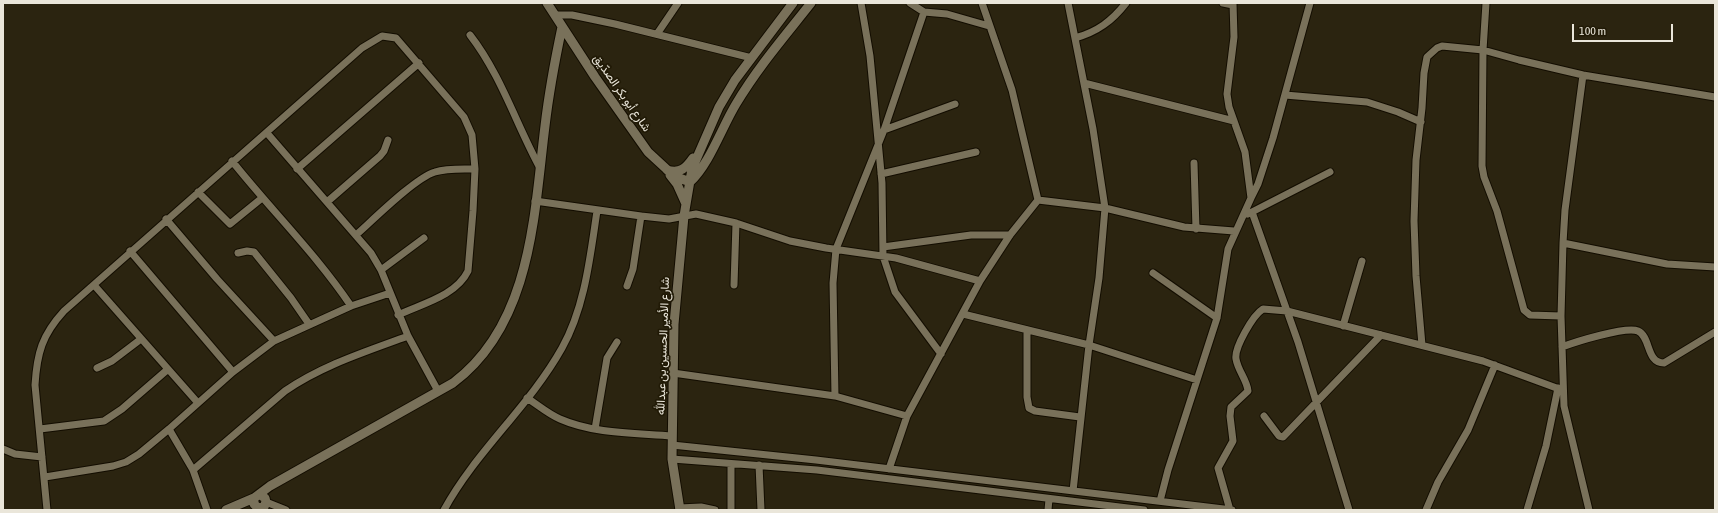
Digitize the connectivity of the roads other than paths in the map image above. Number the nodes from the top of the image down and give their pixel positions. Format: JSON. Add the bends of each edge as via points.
{"nodes":[{"id":1,"x":547,"y":3,"type":"edge"},
{"id":2,"x":678,"y":3,"type":"edge"},
{"id":3,"x":793,"y":3,"type":"edge"},
{"id":4,"x":811,"y":3,"type":"edge"},
{"id":5,"x":861,"y":3,"type":"edge"},
{"id":6,"x":910,"y":3,"type":"edge"},
{"id":7,"x":982,"y":3,"type":"edge"},
{"id":8,"x":1068,"y":3,"type":"edge"},
{"id":9,"x":1126,"y":3,"type":"edge"},
{"id":10,"x":1223,"y":3,"type":"edge"},
{"id":11,"x":1310,"y":3,"type":"edge"},
{"id":12,"x":1486,"y":3,"type":"edge"},
{"id":13,"x":1233,"y":4,"type":"edge"},
{"id":14,"x":924,"y":12,"type":"junction"},
{"id":15,"x":555,"y":15,"type":"junction"},
{"id":16,"x":989,"y":26,"type":"junction"},
{"id":17,"x":562,"y":27,"type":"junction"},
{"id":18,"x":657,"y":34,"type":"junction"},
{"id":19,"x":470,"y":35,"type":"dead end"},
{"id":20,"x":1075,"y":38,"type":"junction"},
{"id":21,"x":1483,"y":50,"type":"junction"},
{"id":22,"x":752,"y":58,"type":"junction"},
{"id":23,"x":419,"y":63,"type":"junction"},
{"id":24,"x":1583,"y":75,"type":"junction"},
{"id":25,"x":1084,"y":83,"type":"junction"},
{"id":26,"x":1285,"y":95,"type":"junction"},
{"id":27,"x":1715,"y":97,"type":"edge"},
{"id":28,"x":955,"y":104,"type":"dead end"},
{"id":29,"x":1234,"y":121,"type":"junction"},
{"id":30,"x":1421,"y":122,"type":"junction"},
{"id":31,"x":884,"y":130,"type":"junction"},
{"id":32,"x":267,"y":132,"type":"junction"},
{"id":33,"x":388,"y":140,"type":"dead end"},
{"id":34,"x":702,"y":142,"type":"junction"},
{"id":35,"x":878,"y":145,"type":"junction"},
{"id":36,"x":976,"y":152,"type":"dead end"},
{"id":37,"x":232,"y":161,"type":"junction"},
{"id":38,"x":1194,"y":163,"type":"dead end"},
{"id":39,"x":297,"y":168,"type":"junction"},
{"id":40,"x":540,"y":168,"type":"junction"},
{"id":41,"x":475,"y":169,"type":"junction"},
{"id":42,"x":665,"y":170,"type":"junction"},
{"id":43,"x":1330,"y":172,"type":"dead end"},
{"id":44,"x":881,"y":174,"type":"junction"},
{"id":45,"x":690,"y":182,"type":"junction"},
{"id":46,"x":198,"y":192,"type":"junction"},
{"id":47,"x":262,"y":198,"type":"junction"},
{"id":48,"x":1251,"y":198,"type":"junction"},
{"id":49,"x":1038,"y":200,"type":"junction"},
{"id":50,"x":535,"y":201,"type":"junction"},
{"id":51,"x":327,"y":202,"type":"junction"},
{"id":52,"x":686,"y":204,"type":"junction"},
{"id":53,"x":1105,"y":208,"type":"junction"},
{"id":54,"x":597,"y":211,"type":"junction"},
{"id":55,"x":1252,"y":212,"type":"junction"},
{"id":56,"x":641,"y":216,"type":"junction"},
{"id":57,"x":684,"y":216,"type":"junction"},
{"id":58,"x":1242,"y":217,"type":"junction"},
{"id":59,"x":166,"y":219,"type":"junction"},
{"id":60,"x":736,"y":223,"type":"junction"},
{"id":61,"x":1196,"y":229,"type":"junction"},
{"id":62,"x":1234,"y":231,"type":"junction"},
{"id":63,"x":1010,"y":234,"type":"junction"},
{"id":64,"x":356,"y":235,"type":"junction"},
{"id":65,"x":424,"y":238,"type":"dead end"},
{"id":66,"x":1563,"y":243,"type":"junction"},
{"id":67,"x":883,"y":247,"type":"junction"},
{"id":68,"x":836,"y":250,"type":"junction"},
{"id":69,"x":130,"y":251,"type":"junction"},
{"id":70,"x":238,"y":252,"type":"dead end"},
{"id":71,"x":883,"y":256,"type":"junction"},
{"id":72,"x":1362,"y":261,"type":"dead end"},
{"id":73,"x":1715,"y":266,"type":"edge"},
{"id":74,"x":381,"y":270,"type":"junction"},
{"id":75,"x":1153,"y":273,"type":"dead end"},
{"id":76,"x":980,"y":282,"type":"junction"},
{"id":77,"x":94,"y":285,"type":"junction"},
{"id":78,"x":734,"y":285,"type":"dead end"},
{"id":79,"x":627,"y":286,"type":"dead end"},
{"id":80,"x":390,"y":293,"type":"junction"},
{"id":81,"x":351,"y":306,"type":"junction"},
{"id":82,"x":1287,"y":311,"type":"junction"},
{"id":83,"x":962,"y":314,"type":"junction"},
{"id":84,"x":398,"y":315,"type":"junction"},
{"id":85,"x":1561,"y":316,"type":"junction"},
{"id":86,"x":1217,"y":318,"type":"junction"},
{"id":87,"x":309,"y":324,"type":"junction"},
{"id":88,"x":1343,"y":326,"type":"junction"},
{"id":89,"x":1027,"y":330,"type":"junction"},
{"id":90,"x":1715,"y":332,"type":"edge"},
{"id":91,"x":1381,"y":335,"type":"junction"},
{"id":92,"x":408,"y":336,"type":"junction"},
{"id":93,"x":141,"y":339,"type":"junction"},
{"id":94,"x":274,"y":341,"type":"junction"},
{"id":95,"x":617,"y":342,"type":"dead end"},
{"id":96,"x":1089,"y":345,"type":"junction"},
{"id":97,"x":1422,"y":345,"type":"junction"},
{"id":98,"x":1562,"y":347,"type":"junction"},
{"id":99,"x":941,"y":354,"type":"junction"},
{"id":100,"x":1495,"y":365,"type":"junction"},
{"id":101,"x":96,"y":368,"type":"dead end"},
{"id":102,"x":167,"y":370,"type":"junction"},
{"id":103,"x":233,"y":372,"type":"junction"},
{"id":104,"x":673,"y":373,"type":"junction"},
{"id":105,"x":1197,"y":380,"type":"junction"},
{"id":106,"x":1560,"y":389,"type":"junction"},
{"id":107,"x":438,"y":392,"type":"junction"},
{"id":108,"x":835,"y":396,"type":"junction"},
{"id":109,"x":527,"y":398,"type":"junction"},
{"id":110,"x":198,"y":403,"type":"junction"},
{"id":111,"x":1316,"y":404,"type":"junction"},
{"id":112,"x":907,"y":416,"type":"junction"},
{"id":113,"x":1264,"y":416,"type":"dead end"},
{"id":114,"x":1080,"y":417,"type":"junction"},
{"id":115,"x":40,"y":429,"type":"junction"},
{"id":116,"x":169,"y":429,"type":"junction"},
{"id":117,"x":594,"y":429,"type":"junction"},
{"id":118,"x":672,"y":441,"type":"junction"},
{"id":119,"x":3,"y":449,"type":"edge"},
{"id":120,"x":42,"y":456,"type":"junction"},
{"id":121,"x":672,"y":459,"type":"junction"},
{"id":122,"x":731,"y":464,"type":"junction"},
{"id":123,"x":759,"y":465,"type":"junction"},
{"id":124,"x":889,"y":468,"type":"junction"},
{"id":125,"x":194,"y":470,"type":"junction"},
{"id":126,"x":915,"y":472,"type":"junction"},
{"id":127,"x":45,"y":477,"type":"junction"},
{"id":128,"x":914,"y":481,"type":"junction"},
{"id":129,"x":1073,"y":491,"type":"junction"},
{"id":130,"x":1049,"y":499,"type":"junction"},
{"id":131,"x":1160,"y":501,"type":"junction"},
{"id":132,"x":262,"y":503,"type":"edge"},
{"id":133,"x":680,"y":509,"type":"edge"},
{"id":134,"x":47,"y":510,"type":"edge"},
{"id":135,"x":207,"y":510,"type":"edge"},
{"id":136,"x":226,"y":510,"type":"edge"},
{"id":137,"x":230,"y":510,"type":"edge"},
{"id":138,"x":286,"y":510,"type":"edge"},
{"id":139,"x":444,"y":510,"type":"edge"},
{"id":140,"x":715,"y":510,"type":"edge"},
{"id":141,"x":731,"y":510,"type":"edge"},
{"id":142,"x":761,"y":510,"type":"edge"},
{"id":143,"x":1048,"y":510,"type":"edge"},
{"id":144,"x":1144,"y":510,"type":"edge"},
{"id":145,"x":1231,"y":510,"type":"edge"},
{"id":146,"x":1349,"y":510,"type":"edge"},
{"id":147,"x":1426,"y":510,"type":"edge"},
{"id":148,"x":1527,"y":510,"type":"edge"},
{"id":149,"x":1589,"y":510,"type":"edge"}],
"edges":[{"from":1,"to":15,"type":"street","name":"شارع أبو بكر الصدّيق"},
{"from":2,"to":18,"type":"street"},
{"from":3,"to":22,"type":"street","name":"شارع الأمير الحسين بن عبدالله"},
{"from":4,"to":45,"type":"street","via":[[760,67],[726,122],[700,173]]},
{"from":5,"to":35,"type":"street","via":[[870,56]]},
{"from":6,"to":14,"type":"street"},
{"from":7,"to":16,"type":"street"},
{"from":8,"to":20,"type":"street"},
{"from":9,"to":20,"type":"street","via":[[1106,25]]},
{"from":10,"to":13,"type":"street"},
{"from":11,"to":26,"type":"street"},
{"from":12,"to":21,"type":"street"},
{"from":13,"to":29,"type":"street","via":[[1234,37],[1227,94]]},
{"from":14,"to":16,"type":"street","via":[[947,14]]},
{"from":14,"to":31,"type":"street"},
{"from":15,"to":17,"type":"street","name":"شارع أبو بكر الصدّيق"},
{"from":15,"to":18,"type":"street","via":[[572,15]]},
{"from":16,"to":49,"type":"street","via":[[1012,90]]},
{"from":17,"to":40,"type":"street","via":[[549,94]]},
{"from":17,"to":42,"type":"street","name":"شارع أبو بكر الصدّيق","via":[[648,152]]},
{"from":18,"to":22,"type":"street"},
{"from":19,"to":40,"type":"street","via":[[493,69]]},
{"from":20,"to":25,"type":"street"},
{"from":21,"to":24,"type":"street"},
{"from":21,"to":30,"type":"street","via":[[1442,46],[1427,57]]},
{"from":21,"to":85,"type":"street","via":[[1484,177],[1498,211],[1524,310],[1530,315]]},
{"from":22,"to":34,"type":"street","name":"شارع الأمير الحسين بن عبدالله","via":[[735,80]]},
{"from":23,"to":32,"type":"street","via":[[396,38],[376,38]]},
{"from":23,"to":39,"type":"street"},
{"from":23,"to":41,"type":"street","via":[[469,125]]},
{"from":24,"to":27,"type":"street"},
{"from":24,"to":66,"type":"street"},
{"from":25,"to":29,"type":"street"},
{"from":25,"to":53,"type":"street"},
{"from":26,"to":30,"type":"street","via":[[1367,102]]},
{"from":26,"to":48,"type":"street","via":[[1258,184]]},
{"from":28,"to":31,"type":"street"},
{"from":29,"to":48,"type":"street","via":[[1245,152]]},
{"from":30,"to":97,"type":"street","via":[[1416,160],[1414,241]]},
{"from":31,"to":35,"type":"street"},
{"from":32,"to":37,"type":"street"},
{"from":32,"to":39,"type":"street"},
{"from":33,"to":51,"type":"street","via":[[380,156]]},
{"from":34,"to":42,"type":"street","via":[[685,168],[677,172]]},
{"from":34,"to":45,"type":"street","name":"شارع الأمير الحسين بن عبدالله"},
{"from":35,"to":44,"type":"street"},
{"from":35,"to":68,"type":"street"},
{"from":36,"to":44,"type":"street"},
{"from":37,"to":46,"type":"street"},
{"from":37,"to":47,"type":"street"},
{"from":38,"to":61,"type":"street"},
{"from":39,"to":51,"type":"street"},
{"from":40,"to":50,"type":"street"},
{"from":41,"to":64,"type":"street","via":[[445,170],[429,174]]},
{"from":41,"to":84,"type":"street","via":[[469,265],[465,277],[451,290]]},
{"from":42,"to":45,"type":"street","name":"شارع أبو بكر الصدّيق"},
{"from":42,"to":52,"type":"street","via":[[677,184]]},
{"from":43,"to":55,"type":"street"},
{"from":44,"to":67,"type":"street"},
{"from":45,"to":52,"type":"street","name":"شارع الأمير الحسين بن عبدالله"},
{"from":46,"to":47,"type":"street","via":[[230,224]]},
{"from":46,"to":59,"type":"street"},
{"from":47,"to":81,"type":"street","via":[[334,280]]},
{"from":48,"to":58,"type":"street"},
{"from":49,"to":53,"type":"street"},
{"from":49,"to":63,"type":"street"},
{"from":50,"to":54,"type":"street"},
{"from":50,"to":107,"type":"street","via":[[524,266],[506,317],[490,345],[474,364],[453,383]]},
{"from":51,"to":64,"type":"street"},
{"from":52,"to":57,"type":"street","name":"شارع الأمير الحسين بن عبدالله"},
{"from":53,"to":61,"type":"street"},
{"from":53,"to":96,"type":"street","via":[[1099,278]]},
{"from":54,"to":56,"type":"street"},
{"from":54,"to":109,"type":"street","via":[[575,319],[563,347]]},
{"from":55,"to":58,"type":"street"},
{"from":55,"to":82,"type":"street"},
{"from":56,"to":57,"type":"street","via":[[669,219]]},
{"from":56,"to":79,"type":"street","via":[[633,269]]},
{"from":57,"to":60,"type":"street","via":[[696,214]]},
{"from":57,"to":104,"type":"street","name":"شارع الأمير الحسين بن عبدالله","via":[[677,282]]},
{"from":58,"to":62,"type":"street"},
{"from":59,"to":69,"type":"street"},
{"from":59,"to":94,"type":"street","via":[[217,280]]},
{"from":60,"to":68,"type":"street","via":[[790,241]]},
{"from":60,"to":78,"type":"street"},
{"from":61,"to":62,"type":"street"},
{"from":62,"to":86,"type":"street","via":[[1225,259]]},
{"from":63,"to":67,"type":"street","via":[[971,235]]},
{"from":63,"to":76,"type":"street"},
{"from":64,"to":74,"type":"street"},
{"from":65,"to":74,"type":"street"},
{"from":66,"to":73,"type":"street","via":[[1667,264]]},
{"from":66,"to":85,"type":"street"},
{"from":67,"to":71,"type":"street"},
{"from":68,"to":71,"type":"street"},
{"from":68,"to":108,"type":"street","via":[[833,283]]},
{"from":69,"to":77,"type":"street"},
{"from":69,"to":103,"type":"street"},
{"from":70,"to":87,"type":"street","via":[[254,252]]},
{"from":71,"to":76,"type":"street","via":[[934,267]]},
{"from":71,"to":99,"type":"street","via":[[895,292]]},
{"from":72,"to":88,"type":"street"},
{"from":74,"to":80,"type":"street"},
{"from":75,"to":86,"type":"street"},
{"from":76,"to":83,"type":"street"},
{"from":77,"to":93,"type":"street"},
{"from":77,"to":115,"type":"street","via":[[64,311],[44,337],[36,364],[35,385]]},
{"from":80,"to":81,"type":"street"},
{"from":80,"to":84,"type":"street"},
{"from":81,"to":87,"type":"street"},
{"from":82,"to":88,"type":"street"},
{"from":82,"to":111,"type":"street"},
{"from":82,"to":145,"type":"street","via":[[1268,309],[1258,312],[1235,354],[1248,392],[1231,407],[1233,441],[1218,468]]},
{"from":83,"to":89,"type":"street"},
{"from":83,"to":99,"type":"street"},
{"from":84,"to":92,"type":"street"},
{"from":85,"to":98,"type":"street"},
{"from":86,"to":105,"type":"street"},
{"from":87,"to":94,"type":"street"},
{"from":88,"to":91,"type":"street"},
{"from":89,"to":96,"type":"street"},
{"from":89,"to":114,"type":"street","via":[[1029,408]]},
{"from":90,"to":98,"type":"street","via":[[1664,363],[1654,359],[1642,334],[1635,330],[1596,336]]},
{"from":91,"to":97,"type":"street"},
{"from":91,"to":111,"type":"street"},
{"from":92,"to":107,"type":"street"},
{"from":92,"to":125,"type":"street","via":[[337,362],[301,380]]},
{"from":93,"to":101,"type":"street","via":[[112,361]]},
{"from":93,"to":102,"type":"street"},
{"from":94,"to":103,"type":"street"},
{"from":95,"to":117,"type":"street","via":[[607,358]]},
{"from":96,"to":105,"type":"street"},
{"from":96,"to":114,"type":"street"},
{"from":97,"to":100,"type":"street"},
{"from":98,"to":106,"type":"street"},
{"from":99,"to":112,"type":"street"},
{"from":100,"to":106,"type":"street"},
{"from":100,"to":147,"type":"street","via":[[1468,430],[1438,482]]},
{"from":102,"to":110,"type":"street"},
{"from":102,"to":115,"type":"street","via":[[122,410],[104,420]]},
{"from":103,"to":110,"type":"street"},
{"from":104,"to":108,"type":"street"},
{"from":104,"to":118,"type":"street","name":"شارع الأمير الحسين بن عبدالله"},
{"from":105,"to":131,"type":"street"},
{"from":106,"to":148,"type":"street"},
{"from":106,"to":149,"type":"street"},
{"from":107,"to":132,"type":"street","via":[[282,480]]},
{"from":108,"to":112,"type":"street"},
{"from":109,"to":117,"type":"street","via":[[559,419]]},
{"from":109,"to":139,"type":"street","via":[[465,477]]},
{"from":110,"to":116,"type":"street"},
{"from":111,"to":113,"type":"street","via":[[1283,436],[1279,436]]},
{"from":111,"to":146,"type":"street"},
{"from":112,"to":124,"type":"street"},
{"from":114,"to":129,"type":"street"},
{"from":115,"to":120,"type":"street"},
{"from":116,"to":125,"type":"street"},
{"from":116,"to":127,"type":"street","via":[[126,462]]},
{"from":117,"to":118,"type":"street"},
{"from":118,"to":121,"type":"street","name":"شارع الأمير الحسين بن عبدالله"},
{"from":118,"to":124,"type":"street"},
{"from":119,"to":120,"type":"street","via":[[15,454]]},
{"from":120,"to":127,"type":"street"},
{"from":121,"to":122,"type":"street"},
{"from":121,"to":133,"type":"street","name":"شارع الأمير الحسين بن عبدالله"},
{"from":122,"to":123,"type":"street"},
{"from":122,"to":141,"type":"street"},
{"from":123,"to":128,"type":"street"},
{"from":123,"to":142,"type":"street"},
{"from":124,"to":126,"type":"street"},
{"from":125,"to":135,"type":"street"},
{"from":126,"to":128,"type":"street"},
{"from":126,"to":129,"type":"street"},
{"from":127,"to":134,"type":"street"},
{"from":128,"to":130,"type":"street"},
{"from":129,"to":131,"type":"street"},
{"from":130,"to":143,"type":"street"},
{"from":130,"to":144,"type":"street"},
{"from":131,"to":145,"type":"street"},
{"from":132,"to":136,"type":"street"},
{"from":132,"to":137,"type":"street"},
{"from":132,"to":138,"type":"street"},
{"from":133,"to":140,"type":"street","via":[[701,507]]}]}
